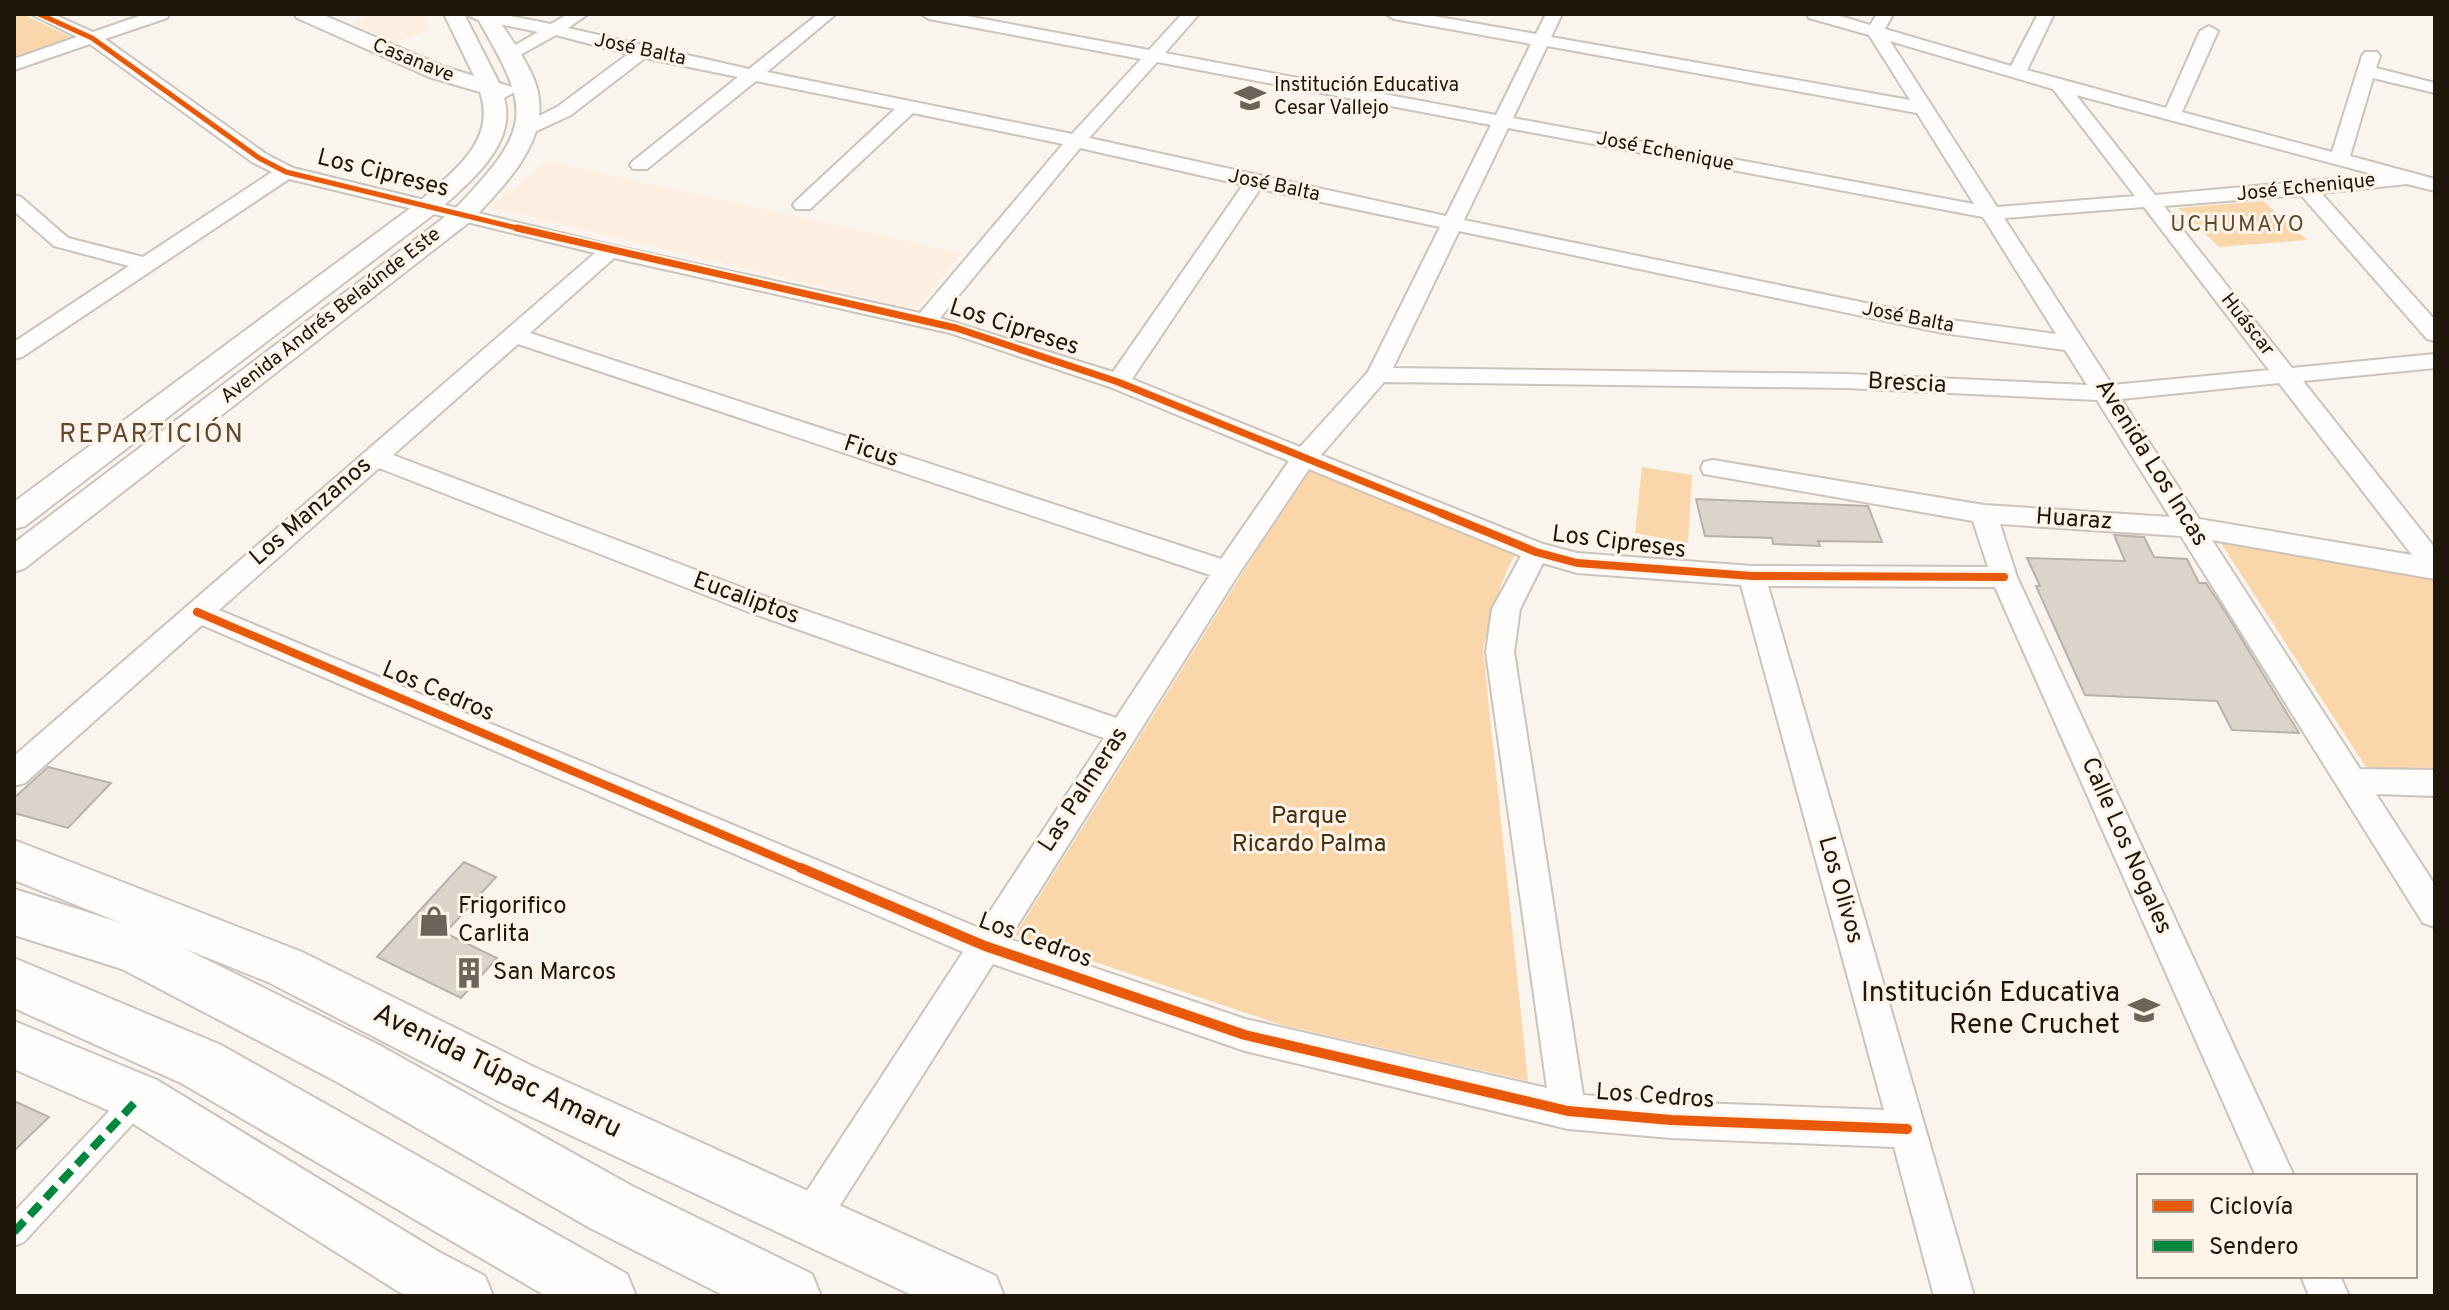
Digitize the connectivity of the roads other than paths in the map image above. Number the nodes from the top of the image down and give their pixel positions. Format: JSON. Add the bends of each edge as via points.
{"nodes":[{"id":1,"x":39,"y":14,"type":"edge"},
{"id":2,"x":161,"y":14,"type":"edge"},
{"id":3,"x":304,"y":14,"type":"edge"},
{"id":4,"x":454,"y":14,"type":"edge"},
{"id":5,"x":482,"y":14,"type":"edge"},
{"id":6,"x":580,"y":14,"type":"edge"},
{"id":7,"x":828,"y":14,"type":"edge"},
{"id":8,"x":929,"y":14,"type":"edge"},
{"id":9,"x":1191,"y":14,"type":"edge"},
{"id":10,"x":1394,"y":14,"type":"edge"},
{"id":11,"x":1554,"y":14,"type":"edge"},
{"id":12,"x":1815,"y":14,"type":"edge"},
{"id":13,"x":2046,"y":14,"type":"edge"},
{"id":14,"x":1880,"y":22,"type":"edge"},
{"id":15,"x":555,"y":30,"type":"junction"},
{"id":16,"x":2209,"y":31,"type":"dead end"},
{"id":17,"x":92,"y":38,"type":"junction"},
{"id":18,"x":1541,"y":38,"type":"junction"},
{"id":19,"x":642,"y":52,"type":"junction"},
{"id":20,"x":511,"y":55,"type":"junction"},
{"id":21,"x":1152,"y":56,"type":"junction"},
{"id":22,"x":14,"y":65,"type":"edge"},
{"id":23,"x":2017,"y":72,"type":"junction"},
{"id":24,"x":754,"y":73,"type":"junction"},
{"id":25,"x":2059,"y":85,"type":"junction"},
{"id":26,"x":2435,"y":88,"type":"edge"},
{"id":27,"x":490,"y":90,"type":"junction"},
{"id":28,"x":527,"y":90,"type":"junction"},
{"id":29,"x":910,"y":106,"type":"junction"},
{"id":30,"x":1922,"y":108,"type":"junction"},
{"id":31,"x":2172,"y":115,"type":"junction"},
{"id":32,"x":1503,"y":122,"type":"junction"},
{"id":33,"x":526,"y":130,"type":"junction"},
{"id":34,"x":1076,"y":141,"type":"junction"},
{"id":35,"x":2339,"y":160,"type":"junction"},
{"id":36,"x":640,"y":165,"type":"dead end"},
{"id":37,"x":286,"y":172,"type":"junction"},
{"id":38,"x":2406,"y":178,"type":"junction"},
{"id":39,"x":1255,"y":182,"type":"junction"},
{"id":40,"x":2435,"y":185,"type":"edge"},
{"id":41,"x":2306,"y":189,"type":"junction"},
{"id":42,"x":14,"y":201,"type":"edge"},
{"id":43,"x":2151,"y":202,"type":"junction"},
{"id":44,"x":803,"y":205,"type":"dead end"},
{"id":45,"x":429,"y":206,"type":"junction"},
{"id":46,"x":1992,"y":213,"type":"junction"},
{"id":47,"x":463,"y":215,"type":"junction"},
{"id":48,"x":1450,"y":223,"type":"junction"},
{"id":49,"x":610,"y":251,"type":"junction"},
{"id":50,"x":146,"y":264,"type":"junction"},
{"id":51,"x":925,"y":321,"type":"junction"},
{"id":52,"x":2435,"y":334,"type":"edge"},
{"id":53,"x":514,"y":335,"type":"junction"},
{"id":54,"x":2075,"y":344,"type":"junction"},
{"id":55,"x":14,"y":352,"type":"edge"},
{"id":56,"x":2435,"y":361,"type":"edge"},
{"id":57,"x":1378,"y":375,"type":"junction"},
{"id":58,"x":2287,"y":376,"type":"junction"},
{"id":59,"x":1118,"y":382,"type":"junction"},
{"id":60,"x":2107,"y":393,"type":"junction"},
{"id":61,"x":374,"y":457,"type":"junction"},
{"id":62,"x":1305,"y":457,"type":"junction"},
{"id":63,"x":1713,"y":468,"type":"dead end"},
{"id":64,"x":1984,"y":514,"type":"junction"},
{"id":65,"x":14,"y":518,"type":"edge"},
{"id":66,"x":2190,"y":527,"type":"junction"},
{"id":67,"x":1536,"y":552,"type":"junction"},
{"id":68,"x":14,"y":560,"type":"edge"},
{"id":69,"x":2435,"y":568,"type":"edge"},
{"id":70,"x":1227,"y":571,"type":"junction"},
{"id":71,"x":1752,"y":576,"type":"junction"},
{"id":72,"x":2004,"y":577,"type":"junction"},
{"id":73,"x":197,"y":612,"type":"junction"},
{"id":74,"x":1121,"y":732,"type":"junction"},
{"id":75,"x":14,"y":774,"type":"edge"},
{"id":76,"x":2352,"y":781,"type":"junction"},
{"id":77,"x":2435,"y":783,"type":"edge"},
{"id":78,"x":14,"y":860,"type":"edge"},
{"id":79,"x":14,"y":912,"type":"edge"},
{"id":80,"x":2435,"y":913,"type":"edge"},
{"id":81,"x":985,"y":946,"type":"junction"},
{"id":82,"x":14,"y":982,"type":"edge"},
{"id":83,"x":14,"y":1045,"type":"edge"},
{"id":84,"x":139,"y":1098,"type":"junction"},
{"id":85,"x":1568,"y":1111,"type":"junction"},
{"id":86,"x":1907,"y":1129,"type":"junction"},
{"id":87,"x":2274,"y":1174,"type":"edge"},
{"id":88,"x":810,"y":1219,"type":"junction"},
{"id":89,"x":14,"y":1232,"type":"edge"},
{"id":90,"x":409,"y":1284,"type":"edge"},
{"id":91,"x":465,"y":1296,"type":"edge"},
{"id":92,"x":605,"y":1296,"type":"edge"},
{"id":93,"x":790,"y":1296,"type":"edge"},
{"id":94,"x":976,"y":1296,"type":"edge"},
{"id":95,"x":1954,"y":1296,"type":"edge"}],
"edges":[{"from":1,"to":17,"type":"street","name":"Los Cipreses"},
{"from":2,"to":17,"type":"street"},
{"from":3,"to":27,"type":"street","name":"Casanave"},
{"from":4,"to":27,"type":"street","name":"Avenida Andrés Belaúnde Este"},
{"from":5,"to":15,"type":"street","name":"José Balta"},
{"from":5,"to":20,"type":"street","name":"Avenida Andrés Belaúnde Este"},
{"from":6,"to":15,"type":"street"},
{"from":7,"to":24,"type":"street"},
{"from":8,"to":21,"type":"street","name":"José Echenique"},
{"from":9,"to":21,"type":"street"},
{"from":10,"to":18,"type":"street"},
{"from":11,"to":18,"type":"street","name":"Las Palmeras"},
{"from":12,"to":14,"type":"street"},
{"from":13,"to":23,"type":"street"},
{"from":14,"to":23,"type":"street"},
{"from":14,"to":30,"type":"street","name":"Avenida Los Incas"},
{"from":15,"to":19,"type":"street","name":"José Balta"},
{"from":15,"to":20,"type":"street"},
{"from":16,"to":31,"type":"street"},
{"from":17,"to":22,"type":"street"},
{"from":17,"to":37,"type":"street","name":"Los Cipreses"},
{"from":18,"to":30,"type":"street"},
{"from":18,"to":32,"type":"street","name":"Las Palmeras"},
{"from":19,"to":24,"type":"street","name":"José Balta"},
{"from":19,"to":33,"type":"street","via":[[564,111]]},
{"from":20,"to":28,"type":"street","name":"Avenida Andrés Belaúnde Este"},
{"from":21,"to":32,"type":"street","name":"José Echenique"},
{"from":21,"to":34,"type":"street"},
{"from":23,"to":25,"type":"street"},
{"from":24,"to":29,"type":"street","name":"José Balta"},
{"from":24,"to":36,"type":"street"},
{"from":25,"to":31,"type":"street"},
{"from":25,"to":43,"type":"street","name":"Huáscar"},
{"from":26,"to":35,"type":"street","via":[[2368,63]]},
{"from":27,"to":28,"type":"street","name":"Casanave"},
{"from":27,"to":45,"type":"street","name":"Avenida Andrés Belaúnde Este","via":[[498,118],[486,146]]},
{"from":28,"to":33,"type":"street","name":"Avenida Andrés Belaúnde Este"},
{"from":29,"to":34,"type":"street","name":"José Balta"},
{"from":29,"to":44,"type":"street"},
{"from":30,"to":46,"type":"street","name":"Avenida Los Incas"},
{"from":31,"to":35,"type":"street"},
{"from":32,"to":46,"type":"street","name":"José Echenique"},
{"from":32,"to":48,"type":"street","name":"Las Palmeras"},
{"from":33,"to":47,"type":"street","name":"Avenida Andrés Belaúnde Este","via":[[494,183]]},
{"from":34,"to":39,"type":"street","name":"José Balta"},
{"from":34,"to":51,"type":"street"},
{"from":35,"to":38,"type":"street"},
{"from":37,"to":45,"type":"street","name":"Los Cipreses"},
{"from":37,"to":50,"type":"street"},
{"from":38,"to":40,"type":"street"},
{"from":38,"to":41,"type":"street","name":"José Echenique"},
{"from":39,"to":48,"type":"street","name":"José Balta"},
{"from":39,"to":59,"type":"street"},
{"from":41,"to":43,"type":"street","name":"José Echenique"},
{"from":41,"to":52,"type":"street"},
{"from":42,"to":50,"type":"street","via":[[61,242]]},
{"from":43,"to":46,"type":"street","name":"José Echenique"},
{"from":43,"to":58,"type":"street","name":"Huáscar"},
{"from":45,"to":47,"type":"street","name":"Los Cipreses"},
{"from":45,"to":65,"type":"street","name":"Avenida Andrés Belaúnde Este"},
{"from":46,"to":54,"type":"street","name":"Avenida Los Incas"},
{"from":47,"to":49,"type":"street","name":"Los Cipreses"},
{"from":47,"to":68,"type":"street","name":"Avenida Andrés Belaúnde Este"},
{"from":48,"to":54,"type":"street","name":"José Balta","via":[[1943,326]]},
{"from":48,"to":57,"type":"street","name":"Las Palmeras"},
{"from":49,"to":51,"type":"street","name":"Los Cipreses"},
{"from":49,"to":53,"type":"street","name":"Los Manzanos"},
{"from":50,"to":55,"type":"street"},
{"from":51,"to":59,"type":"street","name":"Los Cipreses"},
{"from":53,"to":61,"type":"street","name":"Los Manzanos"},
{"from":53,"to":70,"type":"street","name":"Ficus"},
{"from":54,"to":60,"type":"street","name":"Avenida Los Incas"},
{"from":56,"to":58,"type":"street","name":"Brescia"},
{"from":57,"to":60,"type":"street","name":"Brescia","via":[[1846,381]]},
{"from":57,"to":62,"type":"street","name":"Las Palmeras"},
{"from":58,"to":60,"type":"street","name":"Brescia"},
{"from":58,"to":69,"type":"street","name":"Huáscar"},
{"from":59,"to":62,"type":"street","name":"Los Cipreses"},
{"from":60,"to":66,"type":"street","name":"Avenida Los Incas"},
{"from":61,"to":73,"type":"street","name":"Los Manzanos"},
{"from":61,"to":74,"type":"street","name":"Eucaliptos","via":[[759,605]]},
{"from":62,"to":67,"type":"street","name":"Los Cipreses"},
{"from":62,"to":70,"type":"street","name":"Las Palmeras"},
{"from":63,"to":64,"type":"street","name":"Huaraz"},
{"from":64,"to":66,"type":"street","name":"Huaraz"},
{"from":64,"to":72,"type":"street","name":"Calle Los Nogales"},
{"from":66,"to":69,"type":"street","name":"Huaraz"},
{"from":66,"to":76,"type":"street","name":"Avenida Los Incas"},
{"from":67,"to":71,"type":"street","name":"Los Cipreses","via":[[1577,563]]},
{"from":67,"to":85,"type":"street","via":[[1506,609],[1500,652]]},
{"from":70,"to":74,"type":"street","name":"Las Palmeras"},
{"from":71,"to":72,"type":"street","name":"Los Cipreses"},
{"from":71,"to":86,"type":"street","name":"Los Olivos"},
{"from":72,"to":87,"type":"street","name":"Calle Los Nogales"},
{"from":73,"to":75,"type":"street","name":"Los Manzanos"},
{"from":73,"to":81,"type":"street","name":"Los Cedros"},
{"from":74,"to":81,"type":"street","name":"Las Palmeras"},
{"from":76,"to":77,"type":"street"},
{"from":76,"to":80,"type":"street","name":"Avenida Los Incas"},
{"from":78,"to":88,"type":"main road","name":"Avenida Túpac Amaru","via":[[285,967],[516,1084]]},
{"from":79,"to":93,"type":"highway","name":"Avenida Túpac Amaru","via":[[135,950],[359,1064],[611,1207]]},
{"from":81,"to":85,"type":"street","name":"Los Cedros","via":[[1245,1035]]},
{"from":81,"to":88,"type":"street","name":"Las Palmeras"},
{"from":82,"to":92,"type":"highway","via":[[201,1064]]},
{"from":83,"to":84,"type":"main road"},
{"from":84,"to":89,"type":"street"},
{"from":84,"to":90,"type":"main road"},
{"from":85,"to":86,"type":"street","name":"Los Cedros"},
{"from":86,"to":95,"type":"street","name":"Los Olivos"},
{"from":88,"to":94,"type":"main road","name":"Avenida Túpac Amaru"},
{"from":90,"to":91,"type":"main road"}]}
